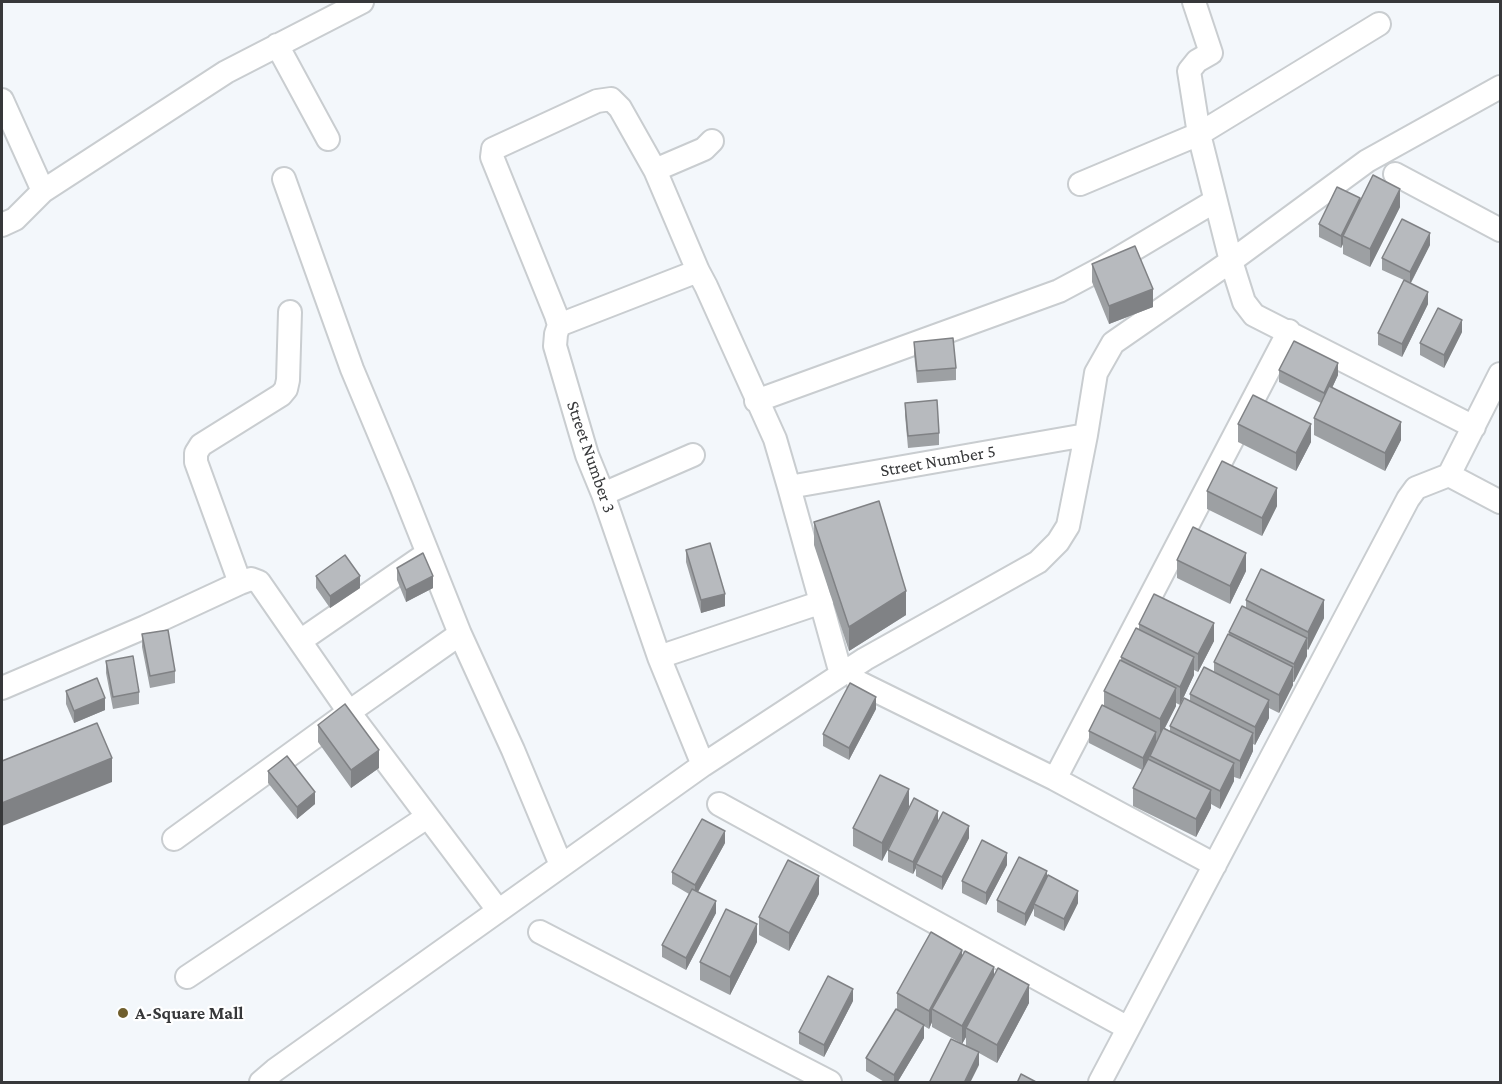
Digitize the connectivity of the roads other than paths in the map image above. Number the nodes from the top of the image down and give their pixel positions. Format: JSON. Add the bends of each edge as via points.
{"nodes":[{"id":1,"x":362,"y":2,"type":"edge"},
{"id":2,"x":1194,"y":2,"type":"edge"},
{"id":3,"x":1379,"y":24,"type":"dead end"},
{"id":4,"x":277,"y":45,"type":"junction"},
{"id":5,"x":1500,"y":87,"type":"edge"},
{"id":6,"x":2,"y":100,"type":"edge"},
{"id":7,"x":1198,"y":134,"type":"junction"},
{"id":8,"x":328,"y":139,"type":"dead end"},
{"id":9,"x":712,"y":141,"type":"dead end"},
{"id":10,"x":655,"y":170,"type":"junction"},
{"id":11,"x":1395,"y":174,"type":"dead end"},
{"id":12,"x":284,"y":180,"type":"dead end"},
{"id":13,"x":1080,"y":184,"type":"dead end"},
{"id":14,"x":43,"y":191,"type":"junction"},
{"id":15,"x":1215,"y":201,"type":"junction"},
{"id":16,"x":2,"y":225,"type":"edge"},
{"id":17,"x":1500,"y":230,"type":"edge"},
{"id":18,"x":1231,"y":261,"type":"junction"},
{"id":19,"x":698,"y":271,"type":"junction"},
{"id":20,"x":290,"y":312,"type":"dead end"},
{"id":21,"x":558,"y":325,"type":"junction"},
{"id":22,"x":1289,"y":331,"type":"junction"},
{"id":23,"x":1500,"y":374,"type":"edge"},
{"id":24,"x":756,"y":401,"type":"junction"},
{"id":25,"x":1474,"y":427,"type":"junction"},
{"id":26,"x":1086,"y":435,"type":"junction"},
{"id":27,"x":693,"y":455,"type":"dead end"},
{"id":28,"x":1449,"y":475,"type":"junction"},
{"id":29,"x":789,"y":487,"type":"junction"},
{"id":30,"x":603,"y":494,"type":"junction"},
{"id":31,"x":1500,"y":502,"type":"edge"},
{"id":32,"x":428,"y":553,"type":"junction"},
{"id":33,"x":240,"y":583,"type":"junction"},
{"id":34,"x":822,"y":602,"type":"junction"},
{"id":35,"x":460,"y":634,"type":"junction"},
{"id":36,"x":300,"y":641,"type":"junction"},
{"id":37,"x":659,"y":657,"type":"junction"},
{"id":38,"x":849,"y":678,"type":"junction"},
{"id":39,"x":2,"y":688,"type":"edge"},
{"id":40,"x":349,"y":712,"type":"junction"},
{"id":41,"x":703,"y":765,"type":"junction"},
{"id":42,"x":1055,"y":779,"type":"junction"},
{"id":43,"x":719,"y":804,"type":"dead end"},
{"id":44,"x":427,"y":818,"type":"junction"},
{"id":45,"x":174,"y":839,"type":"dead end"},
{"id":46,"x":561,"y":865,"type":"junction"},
{"id":47,"x":1215,"y":865,"type":"junction"},
{"id":48,"x":498,"y":910,"type":"junction"},
{"id":49,"x":540,"y":932,"type":"dead end"},
{"id":50,"x":187,"y":977,"type":"dead end"},
{"id":51,"x":1128,"y":1028,"type":"junction"},
{"id":52,"x":261,"y":1083,"type":"edge"},
{"id":53,"x":830,"y":1083,"type":"edge"},
{"id":54,"x":1100,"y":1083,"type":"edge"}],
"edges":[{"from":1,"to":4,"type":"street"},
{"from":2,"to":7,"type":"street","via":[[1210,53],[1189,71]]},
{"from":3,"to":7,"type":"street"},
{"from":4,"to":8,"type":"street"},
{"from":4,"to":14,"type":"street","via":[[226,72]]},
{"from":5,"to":18,"type":"street","via":[[1366,161]]},
{"from":6,"to":14,"type":"street"},
{"from":7,"to":13,"type":"street"},
{"from":7,"to":15,"type":"street"},
{"from":9,"to":10,"type":"street","via":[[704,149]]},
{"from":10,"to":19,"type":"street"},
{"from":10,"to":21,"type":"street","name":"Street Number 3","via":[[611,99],[597,101],[493,149],[492,157]]},
{"from":11,"to":17,"type":"street"},
{"from":12,"to":32,"type":"street","via":[[352,369]]},
{"from":14,"to":16,"type":"street","via":[[15,219]]},
{"from":15,"to":18,"type":"street"},
{"from":15,"to":24,"type":"street","via":[[1059,291]]},
{"from":18,"to":22,"type":"street","via":[[1244,302],[1254,315]]},
{"from":18,"to":26,"type":"street","via":[[1113,343],[1096,373]]},
{"from":19,"to":21,"type":"street"},
{"from":19,"to":24,"type":"street"},
{"from":20,"to":33,"type":"street","via":[[286,389],[201,445],[196,453]]},
{"from":21,"to":30,"type":"street","name":"Street Number 3","via":[[555,346],[586,455]]},
{"from":22,"to":25,"type":"street"},
{"from":22,"to":42,"type":"street"},
{"from":23,"to":25,"type":"street"},
{"from":24,"to":29,"type":"street","via":[[774,439]]},
{"from":25,"to":28,"type":"street"},
{"from":26,"to":29,"type":"street","name":"Street Number 5"},
{"from":26,"to":38,"type":"street","via":[[1068,526],[1058,542],[1038,562]]},
{"from":27,"to":30,"type":"street"},
{"from":28,"to":31,"type":"street"},
{"from":28,"to":47,"type":"street","via":[[1416,488],[1408,499]]},
{"from":29,"to":34,"type":"street"},
{"from":30,"to":37,"type":"street","name":"Street Number 3"},
{"from":32,"to":35,"type":"street"},
{"from":32,"to":36,"type":"street"},
{"from":33,"to":36,"type":"street","via":[[251,579],[259,582]]},
{"from":33,"to":39,"type":"street"},
{"from":34,"to":37,"type":"street"},
{"from":34,"to":38,"type":"street"},
{"from":35,"to":40,"type":"street"},
{"from":35,"to":46,"type":"street"},
{"from":36,"to":40,"type":"street"},
{"from":37,"to":41,"type":"street","name":"Street Number 3"},
{"from":38,"to":41,"type":"street"},
{"from":38,"to":42,"type":"street"},
{"from":40,"to":44,"type":"street"},
{"from":40,"to":45,"type":"street"},
{"from":41,"to":46,"type":"street"},
{"from":42,"to":47,"type":"street"},
{"from":43,"to":51,"type":"street"},
{"from":44,"to":48,"type":"street"},
{"from":44,"to":50,"type":"street"},
{"from":46,"to":48,"type":"street"},
{"from":47,"to":51,"type":"street"},
{"from":48,"to":52,"type":"street"},
{"from":49,"to":53,"type":"street"},
{"from":51,"to":54,"type":"street"}]}
